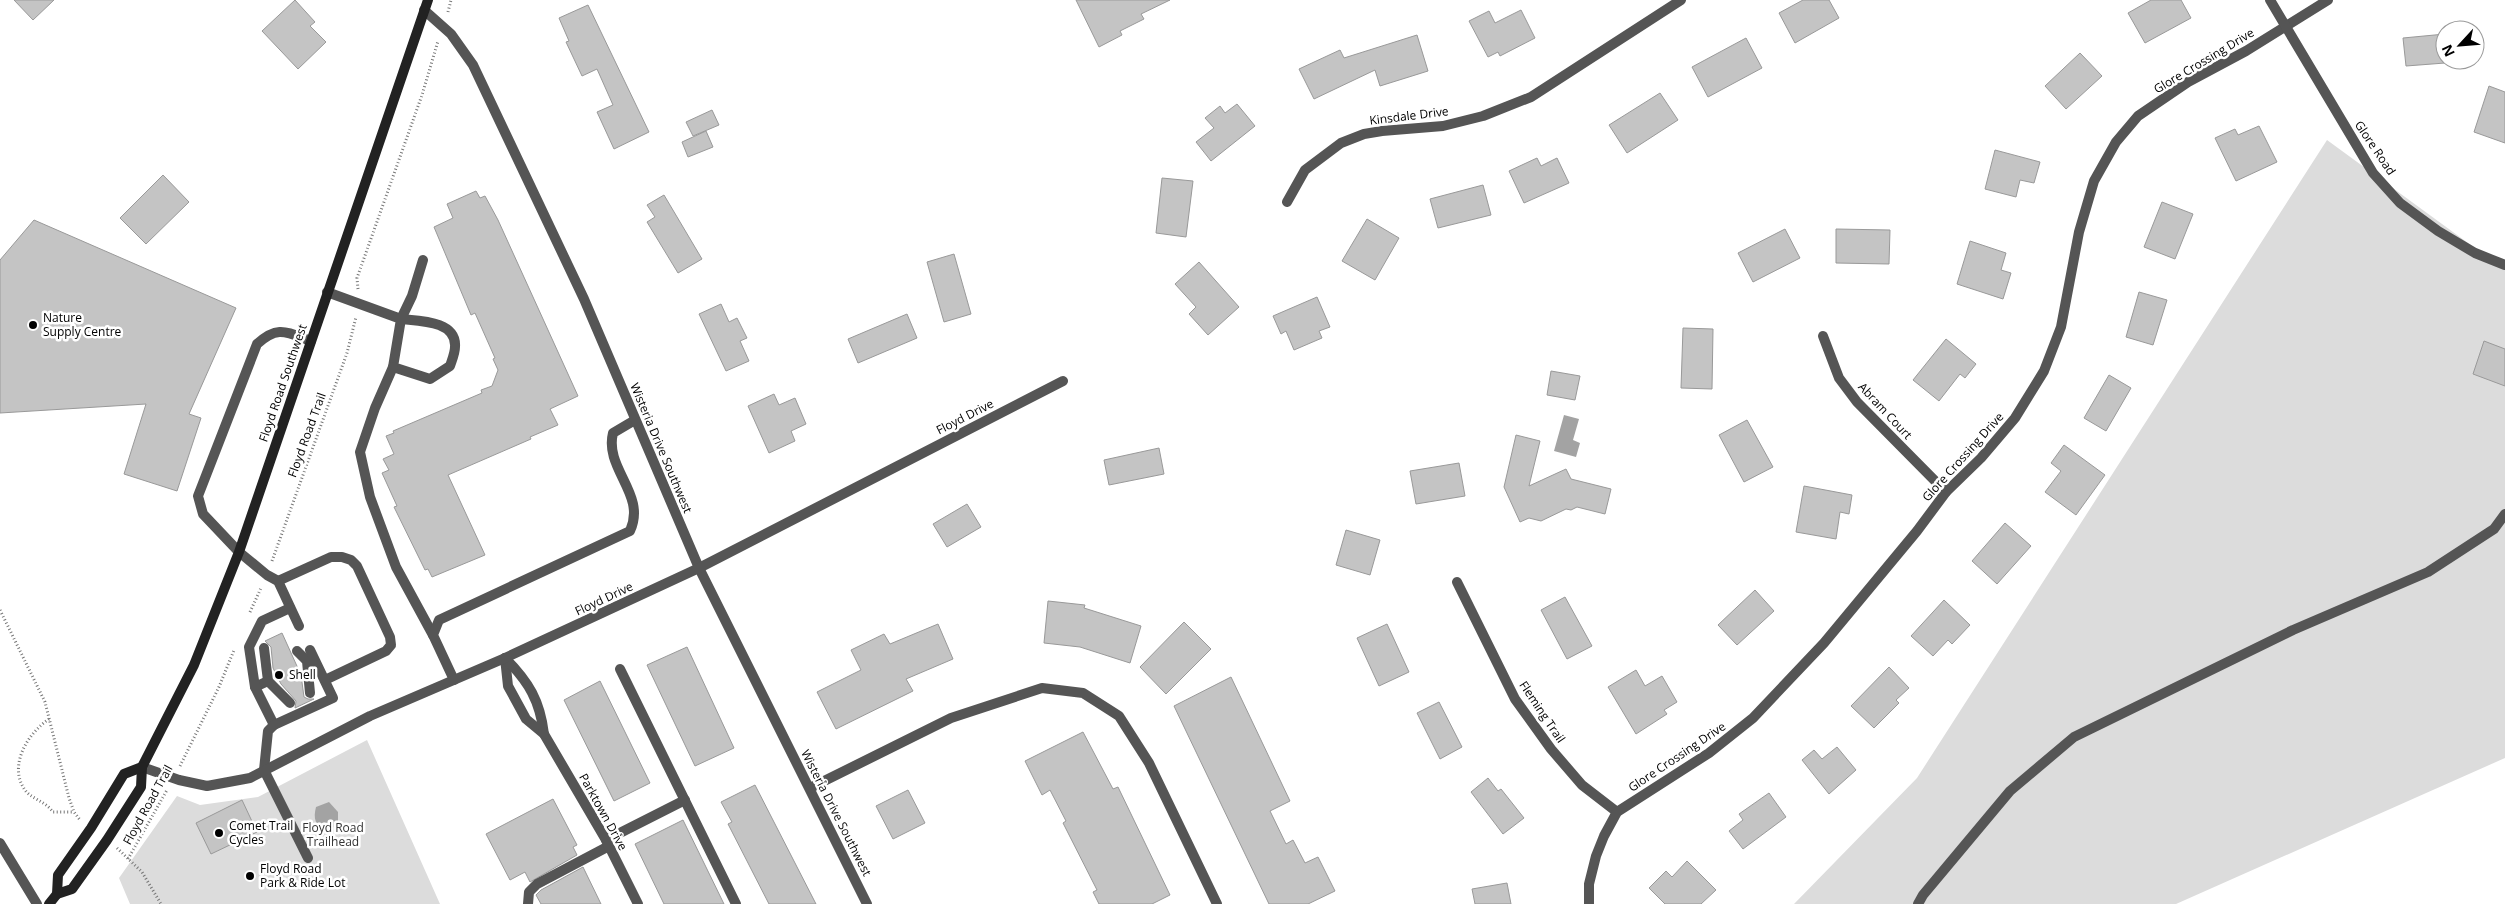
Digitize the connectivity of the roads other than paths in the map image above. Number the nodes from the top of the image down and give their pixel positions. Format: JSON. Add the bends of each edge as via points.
{"nodes":[{"id":1,"x":1681,"y":0,"type":"edge"},
{"id":2,"x":2270,"y":0,"type":"edge"},
{"id":3,"x":2328,"y":0,"type":"edge"},
{"id":4,"x":426,"y":5,"type":"edge"},
{"id":5,"x":2286,"y":26,"type":"junction"},
{"id":6,"x":1287,"y":202,"type":"dead end"},
{"id":7,"x":423,"y":260,"type":"dead end"},
{"id":8,"x":2505,"y":265,"type":"edge"},
{"id":9,"x":327,"y":292,"type":"junction"},
{"id":10,"x":401,"y":319,"type":"junction"},
{"id":11,"x":1823,"y":336,"type":"dead end"},
{"id":12,"x":311,"y":341,"type":"junction"},
{"id":13,"x":392,"y":366,"type":"junction"},
{"id":14,"x":1063,"y":381,"type":"dead end"},
{"id":15,"x":635,"y":420,"type":"junction"},
{"id":16,"x":1946,"y":492,"type":"junction"},
{"id":17,"x":2505,"y":514,"type":"edge"},
{"id":18,"x":239,"y":552,"type":"junction"},
{"id":19,"x":699,"y":568,"type":"junction"},
{"id":20,"x":278,"y":581,"type":"junction"},
{"id":21,"x":1457,"y":582,"type":"dead end"},
{"id":22,"x":290,"y":608,"type":"junction"},
{"id":23,"x":299,"y":626,"type":"dead end"},
{"id":24,"x":433,"y":635,"type":"junction"},
{"id":25,"x":264,"y":648,"type":"dead end"},
{"id":26,"x":294,"y":653,"type":"dead end"},
{"id":27,"x":310,"y":656,"type":"junction"},
{"id":28,"x":506,"y":658,"type":"junction"},
{"id":29,"x":272,"y":664,"type":"dead end"},
{"id":30,"x":620,"y":669,"type":"dead end"},
{"id":31,"x":300,"y":673,"type":"dead end"},
{"id":32,"x":325,"y":680,"type":"junction"},
{"id":33,"x":454,"y":680,"type":"junction"},
{"id":34,"x":268,"y":681,"type":"junction"},
{"id":35,"x":280,"y":683,"type":"dead end"},
{"id":36,"x":255,"y":687,"type":"junction"},
{"id":37,"x":310,"y":693,"type":"dead end"},
{"id":38,"x":290,"y":703,"type":"dead end"},
{"id":39,"x":274,"y":725,"type":"junction"},
{"id":40,"x":544,"y":734,"type":"junction"},
{"id":41,"x":142,"y":767,"type":"junction"},
{"id":42,"x":264,"y":770,"type":"junction"},
{"id":43,"x":810,"y":788,"type":"junction"},
{"id":44,"x":684,"y":800,"type":"junction"},
{"id":45,"x":1617,"y":812,"type":"junction"},
{"id":46,"x":0,"y":843,"type":"edge"},
{"id":47,"x":607,"y":843,"type":"junction"},
{"id":48,"x":308,"y":858,"type":"dead end"},
{"id":49,"x":57,"y":894,"type":"junction"},
{"id":50,"x":38,"y":904,"type":"edge"},
{"id":51,"x":49,"y":904,"type":"edge"},
{"id":52,"x":528,"y":904,"type":"edge"},
{"id":53,"x":638,"y":904,"type":"edge"},
{"id":54,"x":736,"y":904,"type":"edge"},
{"id":55,"x":867,"y":904,"type":"edge"},
{"id":56,"x":1217,"y":904,"type":"edge"},
{"id":57,"x":1589,"y":904,"type":"edge"},
{"id":58,"x":1918,"y":904,"type":"edge"}],
"edges":[{"from":1,"to":6,"type":"street","name":"Kinsdale Drive","via":[[1531,97],[1483,116],[1443,126],[1364,134],[1341,143],[1304,170]]},
{"from":2,"to":5,"type":"street","name":"Glore Road"},
{"from":3,"to":5,"type":"street","name":"Glore Crossing Drive"},
{"from":4,"to":9,"type":"main road","name":"Floyd Road Southwest"},
{"from":4,"to":15,"type":"street","name":"Wisteria Drive Southwest","via":[[473,65],[584,299]]},
{"from":5,"to":8,"type":"street","name":"Glore Road","via":[[2373,172],[2400,203],[2475,253]]},
{"from":5,"to":16,"type":"street","name":"Glore Crossing Drive","via":[[2188,82],[2138,116],[2116,142],[2094,182],[2079,232],[2061,327],[2044,371],[2015,418]]},
{"from":7,"to":10,"type":"street"},
{"from":9,"to":10,"type":"street"},
{"from":9,"to":12,"type":"main road","name":"Floyd Road Southwest"},
{"from":10,"to":13,"type":"street"},
{"from":10,"to":13,"type":"street","via":[[423,319],[434,323],[449,332],[456,345],[450,366],[430,379]]},
{"from":11,"to":16,"type":"street","name":"Abram Court","via":[[1839,378],[1857,402]]},
{"from":12,"to":18,"type":"main road","name":"Floyd Road Southwest"},
{"from":12,"to":18,"type":"street","via":[[281,330],[257,344],[198,491],[203,514]]},
{"from":13,"to":24,"type":"street","via":[[360,452],[370,497],[396,567]]},
{"from":14,"to":19,"type":"street","name":"Floyd Drive"},
{"from":15,"to":19,"type":"street","name":"Wisteria Drive Southwest"},
{"from":15,"to":24,"type":"street","via":[[613,433],[610,445],[633,500],[635,519],[630,531],[452,613],[439,620]]},
{"from":16,"to":45,"type":"street","name":"Glore Crossing Drive","via":[[1824,643],[1753,718],[1708,753]]},
{"from":17,"to":58,"type":"street","via":[[2494,529],[2428,572],[2293,630],[2074,737],[2010,791]]},
{"from":18,"to":20,"type":"street"},
{"from":18,"to":41,"type":"main road","name":"Floyd Road Southwest","via":[[194,665]]},
{"from":19,"to":28,"type":"street","name":"Floyd Drive"},
{"from":19,"to":43,"type":"street","name":"Wisteria Drive Southwest"},
{"from":20,"to":22,"type":"street"},
{"from":20,"to":32,"type":"street","via":[[331,557],[342,557],[357,566],[391,645],[386,651]]},
{"from":21,"to":45,"type":"street","name":"Fleming Trail","via":[[1515,699],[1550,749],[1582,785]]},
{"from":22,"to":23,"type":"street"},
{"from":22,"to":36,"type":"street","via":[[262,621],[249,647]]},
{"from":24,"to":33,"type":"street"},
{"from":25,"to":34,"type":"street"},
{"from":26,"to":27,"type":"street"},
{"from":27,"to":31,"type":"street"},
{"from":27,"to":32,"type":"street"},
{"from":27,"to":37,"type":"street"},
{"from":28,"to":33,"type":"street","name":"Floyd Drive"},
{"from":28,"to":40,"type":"street","name":"Parktown Drive","via":[[524,677],[541,710]]},
{"from":28,"to":40,"type":"street","name":"Parktown Drive","via":[[508,686],[526,719]]},
{"from":29,"to":34,"type":"street"},
{"from":30,"to":44,"type":"street"},
{"from":32,"to":39,"type":"street","via":[[333,698]]},
{"from":33,"to":42,"type":"street","name":"Floyd Drive","via":[[370,716]]},
{"from":34,"to":35,"type":"street"},
{"from":34,"to":36,"type":"street"},
{"from":34,"to":38,"type":"street"},
{"from":36,"to":39,"type":"street"},
{"from":39,"to":42,"type":"street","via":[[268,731]]},
{"from":40,"to":47,"type":"street","name":"Parktown Drive"},
{"from":41,"to":42,"type":"street","name":"Floyd Drive","via":[[207,786],[250,778]]},
{"from":41,"to":49,"type":"main road","name":"Floyd Road Southwest","via":[[141,786],[107,840],[72,889]]},
{"from":41,"to":49,"type":"main road","name":"Floyd Road Southwest","via":[[124,774],[58,875]]},
{"from":42,"to":48,"type":"street"},
{"from":43,"to":55,"type":"street","name":"Wisteria Drive Southwest"},
{"from":43,"to":56,"type":"street","via":[[952,718],[1042,688],[1083,693],[1119,716],[1149,763]]},
{"from":44,"to":47,"type":"street"},
{"from":44,"to":54,"type":"street"},
{"from":45,"to":57,"type":"street","name":"Glore Crossing Drive","via":[[1596,856]]},
{"from":46,"to":50,"type":"street"},
{"from":47,"to":52,"type":"street","via":[[537,884],[529,892]]},
{"from":47,"to":53,"type":"street","name":"Parktown Drive"},
{"from":49,"to":51,"type":"main road","name":"Floyd Road Southwest"}]}
